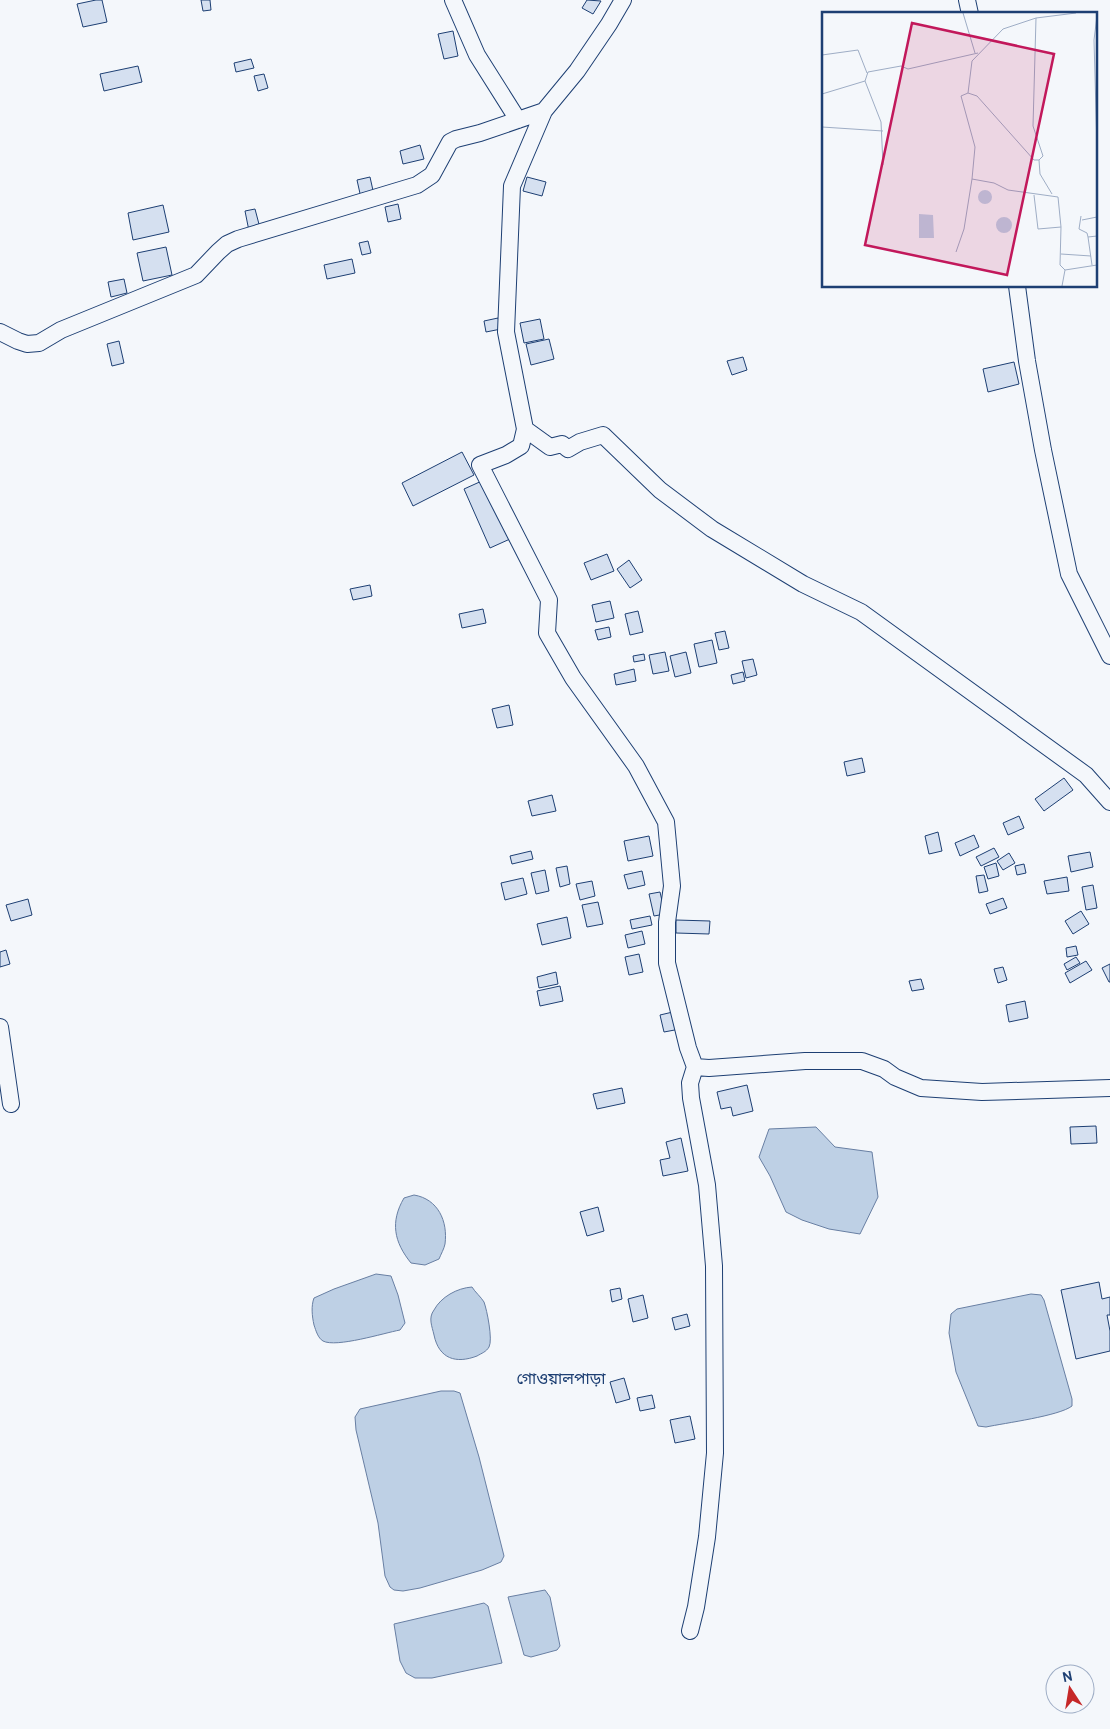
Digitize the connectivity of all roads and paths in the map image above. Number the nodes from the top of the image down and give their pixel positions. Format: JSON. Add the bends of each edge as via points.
{"nodes":[{"id":1,"x":453,"y":0,"type":"edge"},
{"id":2,"x":623,"y":0,"type":"edge"},
{"id":3,"x":544,"y":111,"type":"junction"},
{"id":4,"x":518,"y":120,"type":"junction"},
{"id":5,"x":1017,"y":288,"type":"edge"},
{"id":6,"x":0,"y":332,"type":"edge"},
{"id":7,"x":525,"y":429,"type":"junction"},
{"id":8,"x":1110,"y":656,"type":"edge"},
{"id":9,"x":1110,"y":802,"type":"edge"},
{"id":10,"x":0,"y":1027,"type":"edge"},
{"id":11,"x":695,"y":1066,"type":"junction"},
{"id":12,"x":1110,"y":1088,"type":"edge"},
{"id":13,"x":11,"y":1104,"type":"dead end"},
{"id":14,"x":690,"y":1631,"type":"dead end"}],
"edges":[{"from":1,"to":4,"type":"street","via":[[477,55]]},
{"from":2,"to":3,"type":"street","via":[[577,72]]},
{"from":3,"to":4,"type":"street"},
{"from":3,"to":7,"type":"street","via":[[512,186],[506,332]]},
{"from":4,"to":6,"type":"street","via":[[450,142],[432,174],[417,185],[238,239],[218,252],[196,275],[61,330],[39,343],[27,344]]},
{"from":5,"to":8,"type":"street","via":[[1043,450],[1069,574]]},
{"from":7,"to":9,"type":"street","via":[[550,447],[562,444],[568,449],[602,436],[660,490],[712,529],[803,584],[862,612],[1086,775]]},
{"from":7,"to":11,"type":"street","via":[[521,446],[480,465],[549,600],[547,633],[573,678],[636,766],[666,822],[672,886],[667,922],[667,963]]},
{"from":10,"to":13,"type":"street"},
{"from":11,"to":12,"type":"street","via":[[862,1061],[921,1088],[982,1092]]},
{"from":11,"to":14,"type":"street","via":[[690,1098],[707,1185],[714,1266],[716,1452],[707,1537]]}]}
